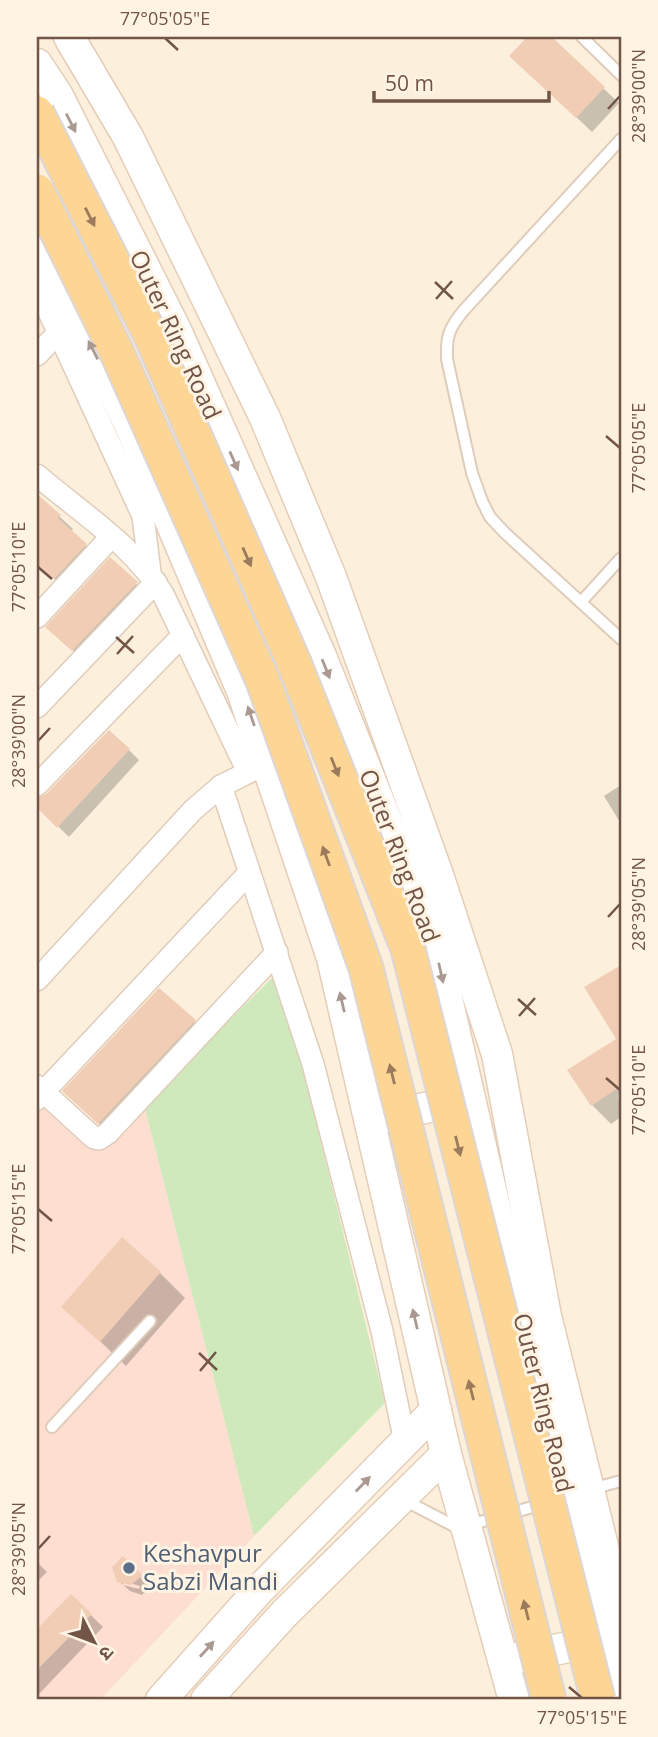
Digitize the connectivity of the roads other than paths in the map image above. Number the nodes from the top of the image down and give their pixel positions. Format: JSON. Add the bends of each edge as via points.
{"nodes":[{"id":1,"x":69,"y":37,"type":"edge"},
{"id":2,"x":582,"y":37,"type":"edge"},
{"id":3,"x":37,"y":64,"type":"edge"},
{"id":4,"x":621,"y":75,"type":"edge"},
{"id":5,"x":37,"y":113,"type":"edge"},
{"id":6,"x":621,"y":139,"type":"edge"},
{"id":7,"x":37,"y":191,"type":"edge"},
{"id":8,"x":37,"y":237,"type":"edge"},
{"id":9,"x":37,"y":286,"type":"edge"},
{"id":10,"x":58,"y":332,"type":"junction"},
{"id":11,"x":37,"y":355,"type":"edge"},
{"id":12,"x":37,"y":475,"type":"edge"},
{"id":13,"x":111,"y":537,"type":"junction"},
{"id":14,"x":621,"y":558,"type":"edge"},
{"id":15,"x":153,"y":577,"type":"junction"},
{"id":16,"x":581,"y":602,"type":"junction"},
{"id":17,"x":37,"y":617,"type":"edge"},
{"id":18,"x":183,"y":635,"type":"junction"},
{"id":19,"x":621,"y":639,"type":"edge"},
{"id":20,"x":37,"y":707,"type":"edge"},
{"id":21,"x":258,"y":768,"type":"junction"},
{"id":22,"x":37,"y":785,"type":"edge"},
{"id":23,"x":221,"y":786,"type":"junction"},
{"id":24,"x":249,"y":873,"type":"junction"},
{"id":25,"x":277,"y":952,"type":"junction"},
{"id":26,"x":37,"y":980,"type":"edge"},
{"id":27,"x":39,"y":1092,"type":"edge"},
{"id":28,"x":470,"y":1098,"type":"junction"},
{"id":29,"x":369,"y":1120,"type":"junction"},
{"id":30,"x":150,"y":1321,"type":"dead end"},
{"id":31,"x":436,"y":1410,"type":"junction"},
{"id":32,"x":52,"y":1427,"type":"dead end"},
{"id":33,"x":405,"y":1441,"type":"junction"},
{"id":34,"x":446,"y":1454,"type":"junction"},
{"id":35,"x":621,"y":1481,"type":"edge"},
{"id":36,"x":578,"y":1493,"type":"junction"},
{"id":37,"x":401,"y":1499,"type":"junction"},
{"id":38,"x":466,"y":1526,"type":"junction"},
{"id":39,"x":258,"y":1591,"type":"junction"},
{"id":40,"x":284,"y":1614,"type":"junction"},
{"id":41,"x":613,"y":1629,"type":"edge"},
{"id":42,"x":503,"y":1661,"type":"junction"},
{"id":43,"x":621,"y":1697,"type":"edge"},
{"id":44,"x":161,"y":1700,"type":"edge"},
{"id":45,"x":206,"y":1700,"type":"edge"},
{"id":46,"x":514,"y":1700,"type":"edge"},
{"id":47,"x":549,"y":1700,"type":"edge"},
{"id":48,"x":598,"y":1700,"type":"edge"}],
"edges":[{"from":1,"to":36,"type":"street","via":[[128,137],[265,418],[331,577],[419,821],[497,1054]]},
{"from":2,"to":4,"type":"lane"},
{"from":3,"to":28,"type":"street","name":"Outer Ring Road","one_way":true,"via":[[58,96],[176,330],[321,656],[433,937]]},
{"from":5,"to":48,"type":"main road","name":"Outer Ring Road","one_way":true,"bridge":true,"via":[[157,350],[295,666],[408,949]]},
{"from":6,"to":16,"type":"lane","via":[[464,310],[447,335],[447,359],[472,473],[490,517]]},
{"from":47,"to":7,"type":"main road","one_way":true,"bridge":true,"via":[[366,968],[263,681],[118,355]]},
{"from":21,"to":8,"type":"street","one_way":true,"via":[[242,691],[128,421]]},
{"from":9,"to":10,"type":"street"},
{"from":10,"to":11,"type":"street"},
{"from":10,"to":15,"type":"street","via":[[143,516]]},
{"from":12,"to":13,"type":"street"},
{"from":13,"to":15,"type":"street"},
{"from":13,"to":17,"type":"street"},
{"from":14,"to":16,"type":"lane"},
{"from":15,"to":18,"type":"street"},
{"from":15,"to":20,"type":"street"},
{"from":16,"to":19,"type":"lane"},
{"from":18,"to":21,"type":"street"},
{"from":18,"to":22,"type":"street"},
{"from":21,"to":23,"type":"street"},
{"from":29,"to":21,"type":"street","one_way":true,"via":[[332,958]]},
{"from":23,"to":24,"type":"street"},
{"from":23,"to":26,"type":"street","via":[[193,810]]},
{"from":24,"to":25,"type":"street"},
{"from":24,"to":27,"type":"street"},
{"from":25,"to":27,"type":"street","via":[[99,1139]]},
{"from":25,"to":33,"type":"street","via":[[313,1064],[382,1331]]},
{"from":28,"to":29,"type":"street"},
{"from":28,"to":36,"type":"street","name":"Outer Ring Road","via":[[528,1351]]},
{"from":31,"to":29,"type":"street","one_way":true},
{"from":30,"to":32,"type":"lane"},
{"from":31,"to":33,"type":"street"},
{"from":31,"to":34,"type":"street"},
{"from":39,"to":33,"type":"street","one_way":true},
{"from":34,"to":37,"type":"street"},
{"from":34,"to":38,"type":"street"},
{"from":35,"to":36,"type":"lane"},
{"from":36,"to":38,"type":"lane"},
{"from":36,"to":41,"type":"street","name":"Outer Ring Road"},
{"from":37,"to":38,"type":"lane","via":[[454,1526]]},
{"from":37,"to":40,"type":"street"},
{"from":38,"to":42,"type":"street"},
{"from":39,"to":40,"type":"street"},
{"from":44,"to":39,"type":"street","one_way":true},
{"from":40,"to":45,"type":"street"},
{"from":41,"to":42,"type":"street"},
{"from":41,"to":43,"type":"street","name":"Outer Ring Road"},
{"from":42,"to":46,"type":"street"}]}
